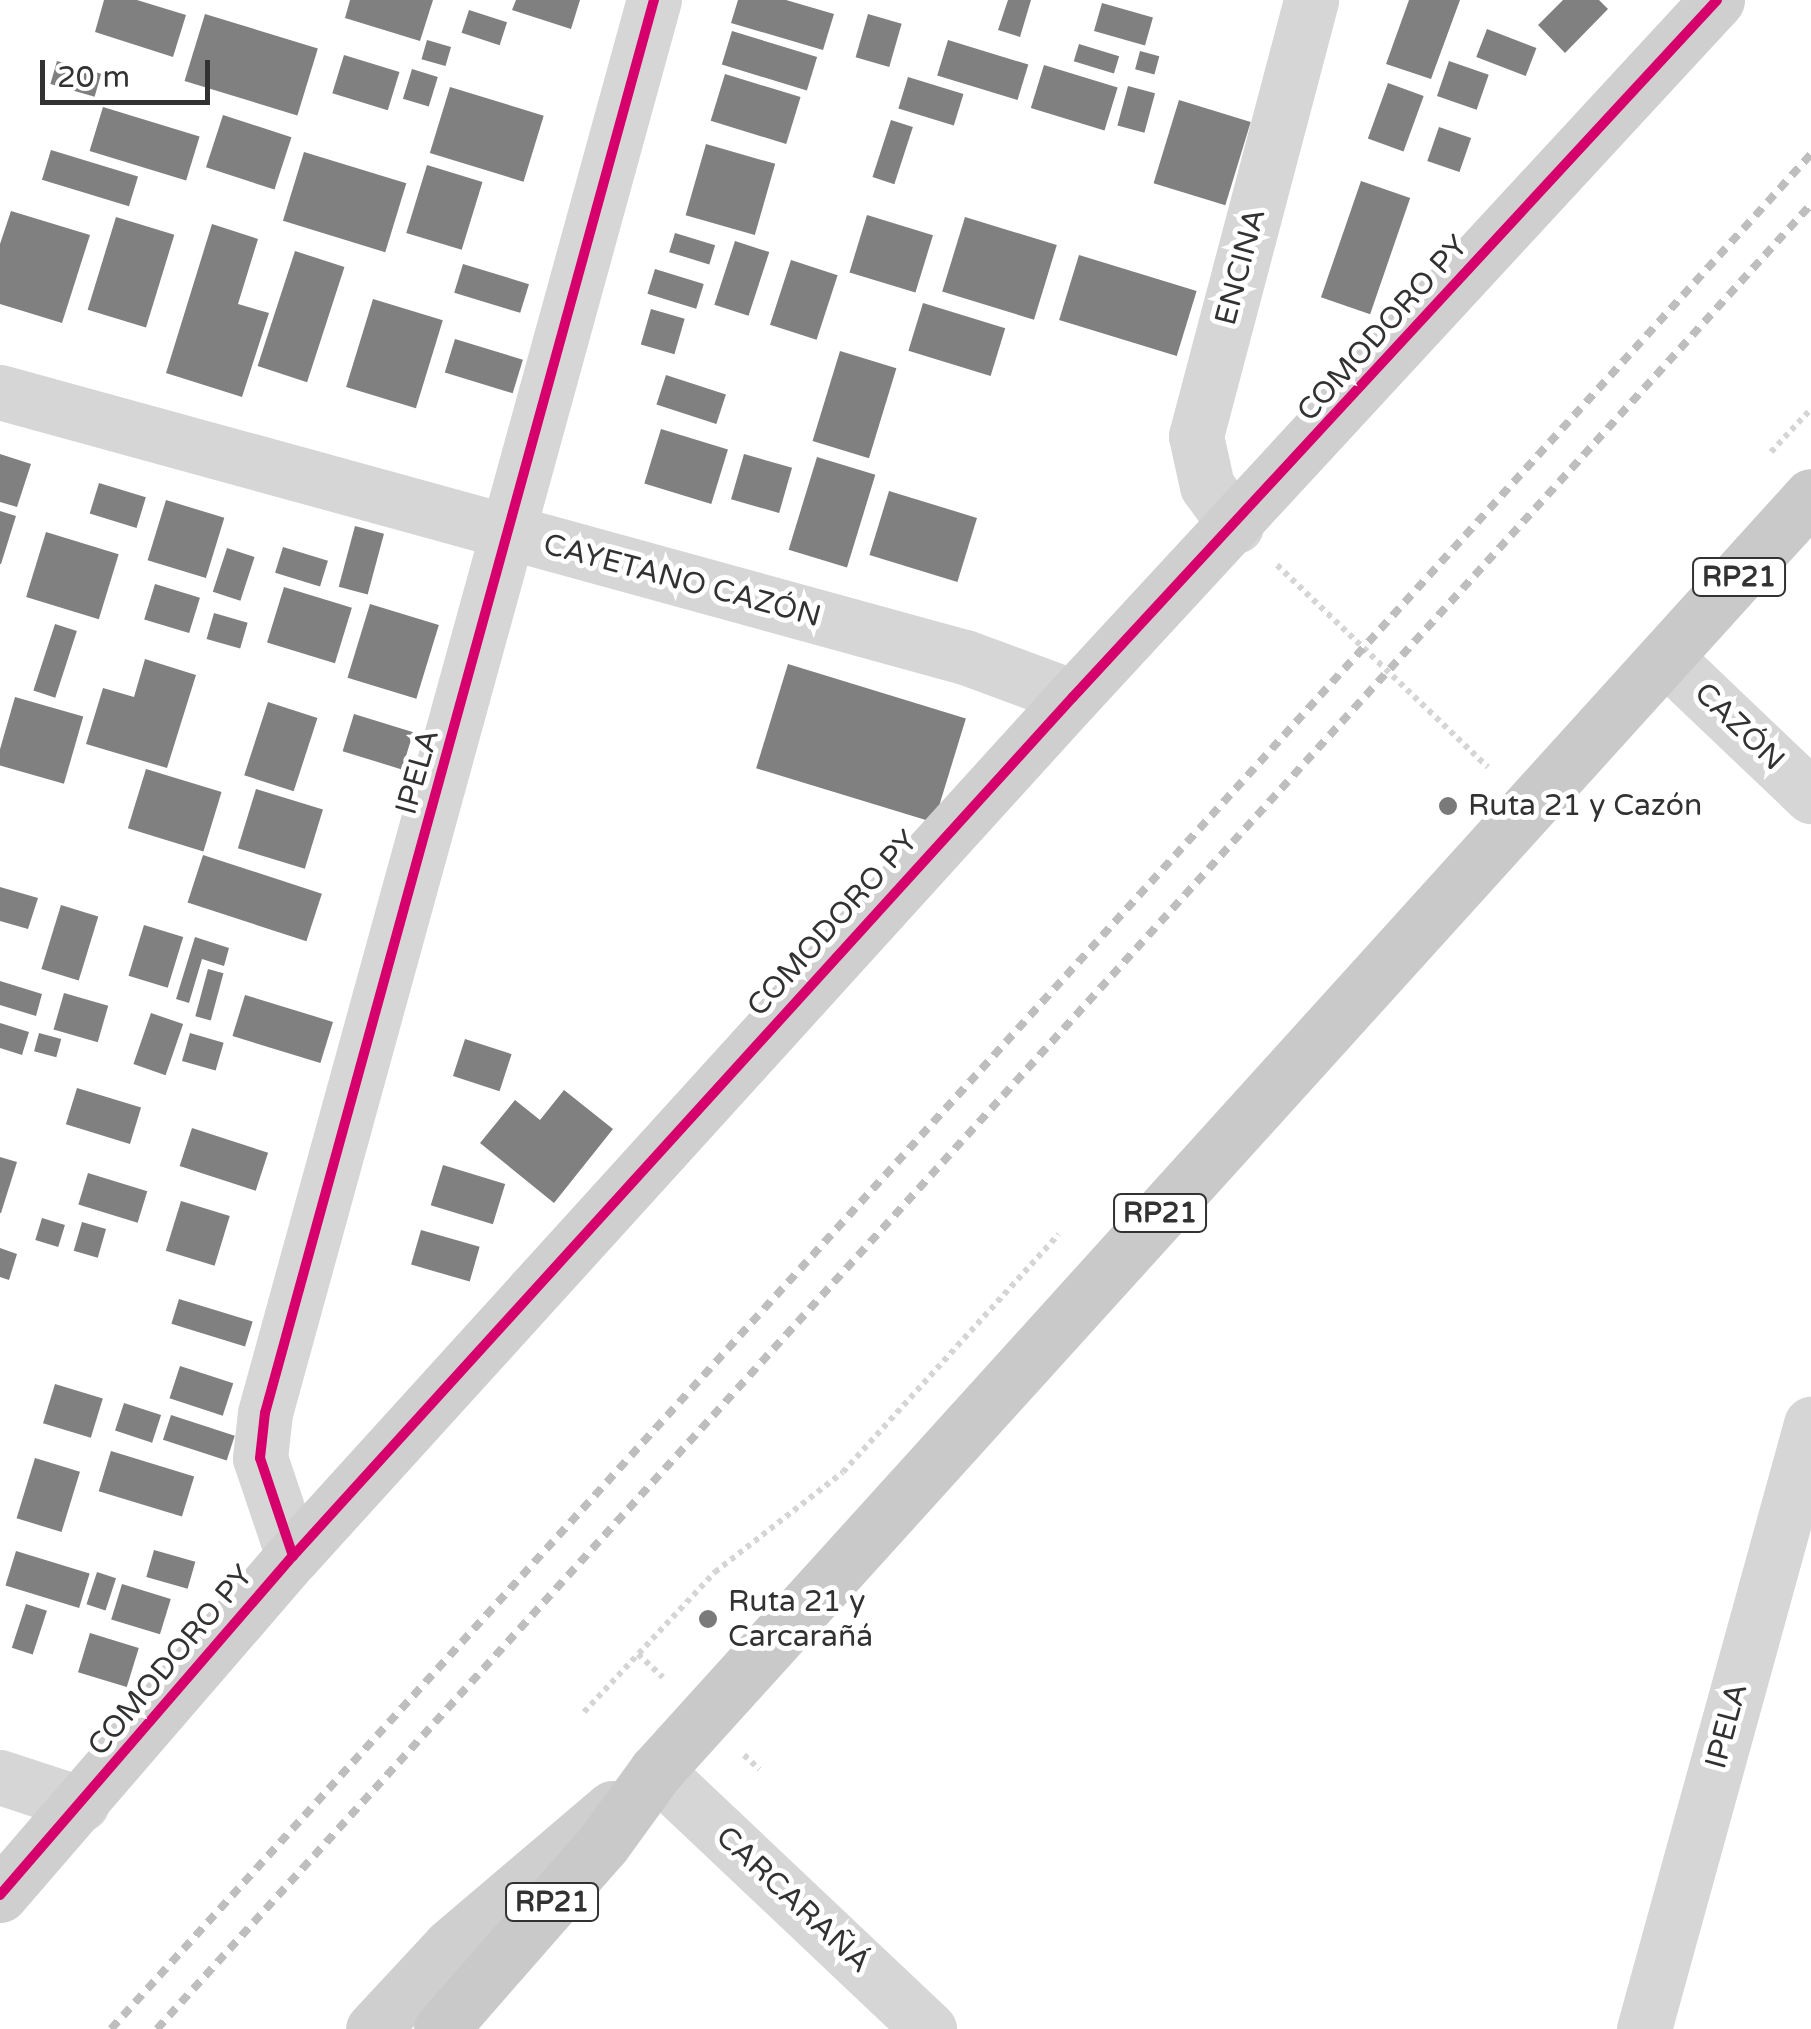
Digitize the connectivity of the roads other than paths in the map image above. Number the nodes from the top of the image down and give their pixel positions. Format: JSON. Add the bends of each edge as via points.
{"nodes":[{"id":1,"x":654,"y":0,"type":"edge"},
{"id":2,"x":1311,"y":0,"type":"edge"},
{"id":3,"x":1717,"y":0,"type":"edge"},
{"id":4,"x":0,"y":392,"type":"edge"},
{"id":5,"x":1811,"y":496,"type":"edge"},
{"id":6,"x":1236,"y":526,"type":"junction"},
{"id":7,"x":511,"y":536,"type":"junction"},
{"id":8,"x":1668,"y":658,"type":"junction"},
{"id":9,"x":1073,"y":697,"type":"junction"},
{"id":10,"x":1811,"y":796,"type":"edge"},
{"id":11,"x":1811,"y":1424,"type":"edge"},
{"id":12,"x":294,"y":1556,"type":"junction"},
{"id":13,"x":656,"y":1770,"type":"junction"},
{"id":14,"x":0,"y":1777,"type":"edge"},
{"id":15,"x":82,"y":1804,"type":"junction"},
{"id":16,"x":0,"y":1895,"type":"edge"},
{"id":17,"x":373,"y":2029,"type":"edge"},
{"id":18,"x":441,"y":2029,"type":"edge"},
{"id":19,"x":929,"y":2029,"type":"edge"},
{"id":20,"x":1644,"y":2029,"type":"edge"}],
"edges":[{"from":1,"to":7,"type":"street","name":"IPELA"},
{"from":2,"to":6,"type":"street","name":"ENCINA","via":[[1196,436],[1208,486]]},
{"from":3,"to":6,"type":"street","name":"COMODORO PY"},
{"from":4,"to":7,"type":"street","name":"CAYETANO CAZÓN"},
{"from":5,"to":8,"type":"main road","number":"RP21"},
{"from":6,"to":9,"type":"street","name":"COMODORO PY"},
{"from":7,"to":9,"type":"street","name":"CAYETANO CAZÓN","via":[[966,657]]},
{"from":7,"to":12,"type":"street","name":"IPELA","via":[[265,1413],[260,1458]]},
{"from":8,"to":10,"type":"street","name":"CAZÓN"},
{"from":8,"to":13,"type":"main road","number":"RP21"},
{"from":9,"to":12,"type":"street","name":"COMODORO PY"},
{"from":11,"to":20,"type":"street","name":"IPELA"},
{"from":12,"to":15,"type":"street","name":"COMODORO PY"},
{"from":13,"to":17,"type":"street","via":[[450,1946]]},
{"from":13,"to":18,"type":"main road","number":"RP21","via":[[603,1844]]},
{"from":13,"to":19,"type":"street","name":"CARCARAÑÁ"},
{"from":14,"to":15,"type":"street"},
{"from":15,"to":16,"type":"street","name":"COMODORO PY"}]}
